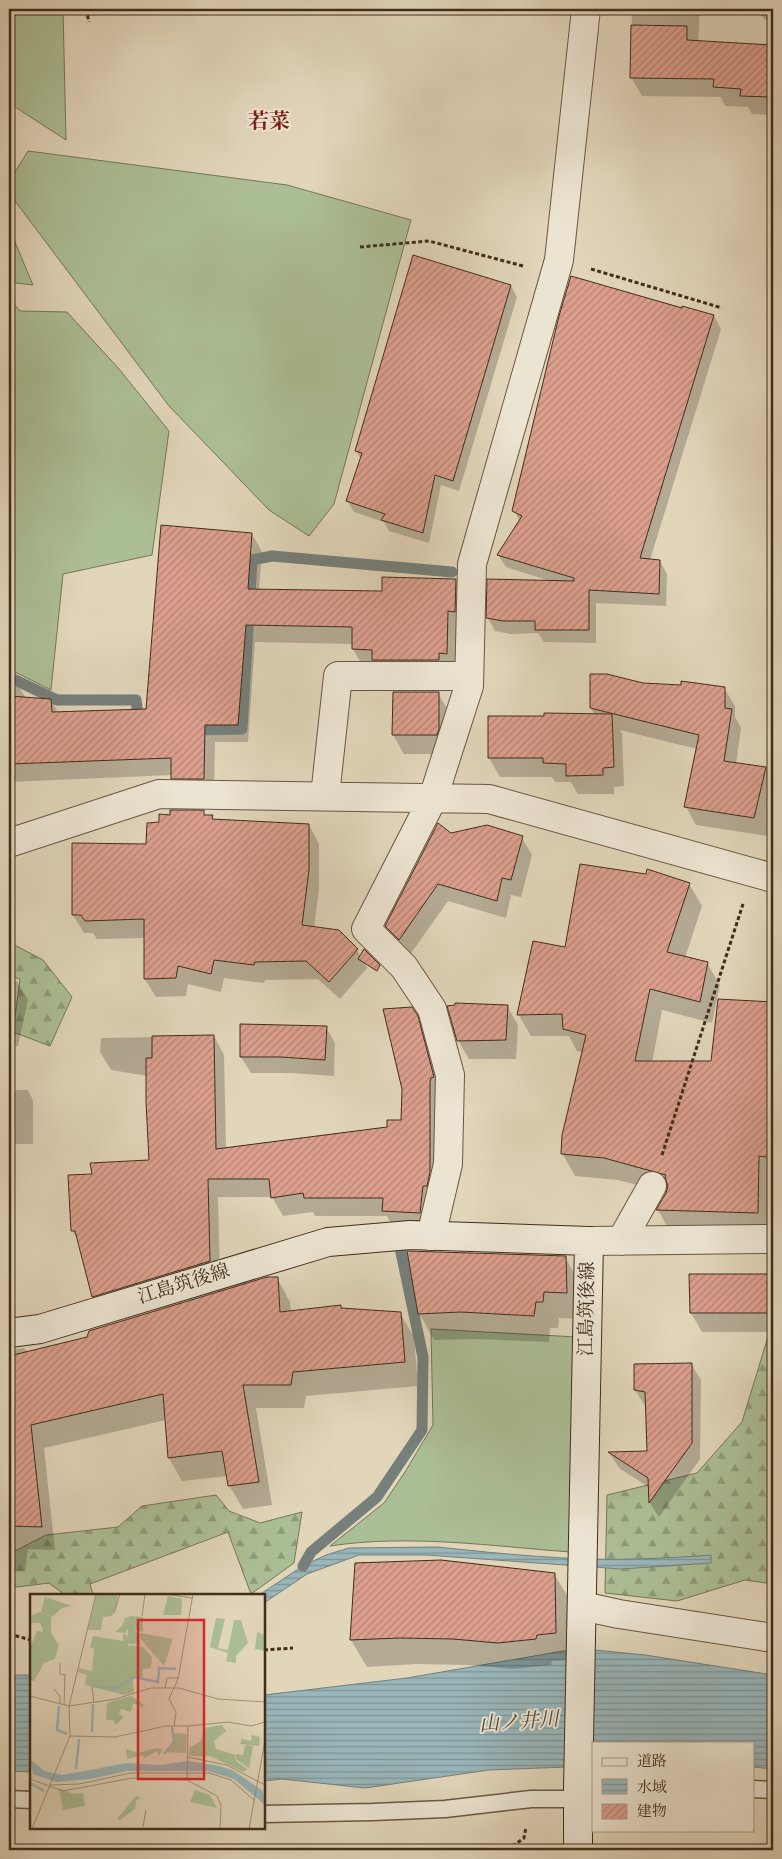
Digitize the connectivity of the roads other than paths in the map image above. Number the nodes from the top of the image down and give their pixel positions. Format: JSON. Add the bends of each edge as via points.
{"nodes":[{"id":1,"x":586,"y":9,"type":"edge"},
{"id":2,"x":469,"y":676,"type":"junction"},
{"id":3,"x":325,"y":796,"type":"junction"},
{"id":4,"x":433,"y":798,"type":"junction"},
{"id":5,"x":9,"y":843,"type":"edge"},
{"id":6,"x":763,"y":875,"type":"edge"},
{"id":7,"x":652,"y":1186,"type":"road end"},
{"id":8,"x":431,"y":1236,"type":"junction"},
{"id":9,"x":773,"y":1239,"type":"edge"},
{"id":10,"x":589,"y":1241,"type":"junction"},
{"id":11,"x":621,"y":1241,"type":"junction"},
{"id":12,"x":9,"y":1333,"type":"edge"},
{"id":13,"x":582,"y":1615,"type":"junction"},
{"id":14,"x":773,"y":1638,"type":"edge"},
{"id":15,"x":754,"y":1789,"type":"edge"},
{"id":16,"x":773,"y":1790,"type":"edge"},
{"id":17,"x":583,"y":1795,"type":"edge"},
{"id":18,"x":9,"y":1799,"type":"edge"},
{"id":19,"x":30,"y":1800,"type":"edge"},
{"id":20,"x":265,"y":1814,"type":"edge"},
{"id":21,"x":578,"y":1850,"type":"edge"}],
"edges":[{"from":1,"to":2,"type":"street","via":[[557,267],[472,564]]},
{"from":2,"to":3,"type":"street","via":[[338,676]]},
{"from":2,"to":4,"type":"street","via":[[469,686]]},
{"from":3,"to":4,"type":"street"},
{"from":3,"to":5,"type":"street","via":[[159,794]]},
{"from":4,"to":6,"type":"street","via":[[489,798]]},
{"from":4,"to":8,"type":"street","via":[[366,929],[404,967],[432,1009],[450,1075],[448,1164]]},
{"from":7,"to":11,"type":"street"},
{"from":8,"to":10,"type":"street","name":"江島筑後線"},
{"from":8,"to":12,"type":"street","name":"江島筑後線","via":[[328,1242],[40,1329]]},
{"from":9,"to":11,"type":"street"},
{"from":10,"to":11,"type":"street"},
{"from":10,"to":13,"type":"street","name":"江島筑後線"},
{"from":13,"to":14,"type":"street","via":[[619,1614]]},
{"from":13,"to":17,"type":"street","name":"江島筑後線"},
{"from":15,"to":16,"type":"lane"},
{"from":17,"to":20,"type":"lane","via":[[382,1812]]},
{"from":17,"to":21,"type":"street","name":"江島筑後線"},
{"from":18,"to":19,"type":"lane"}]}
